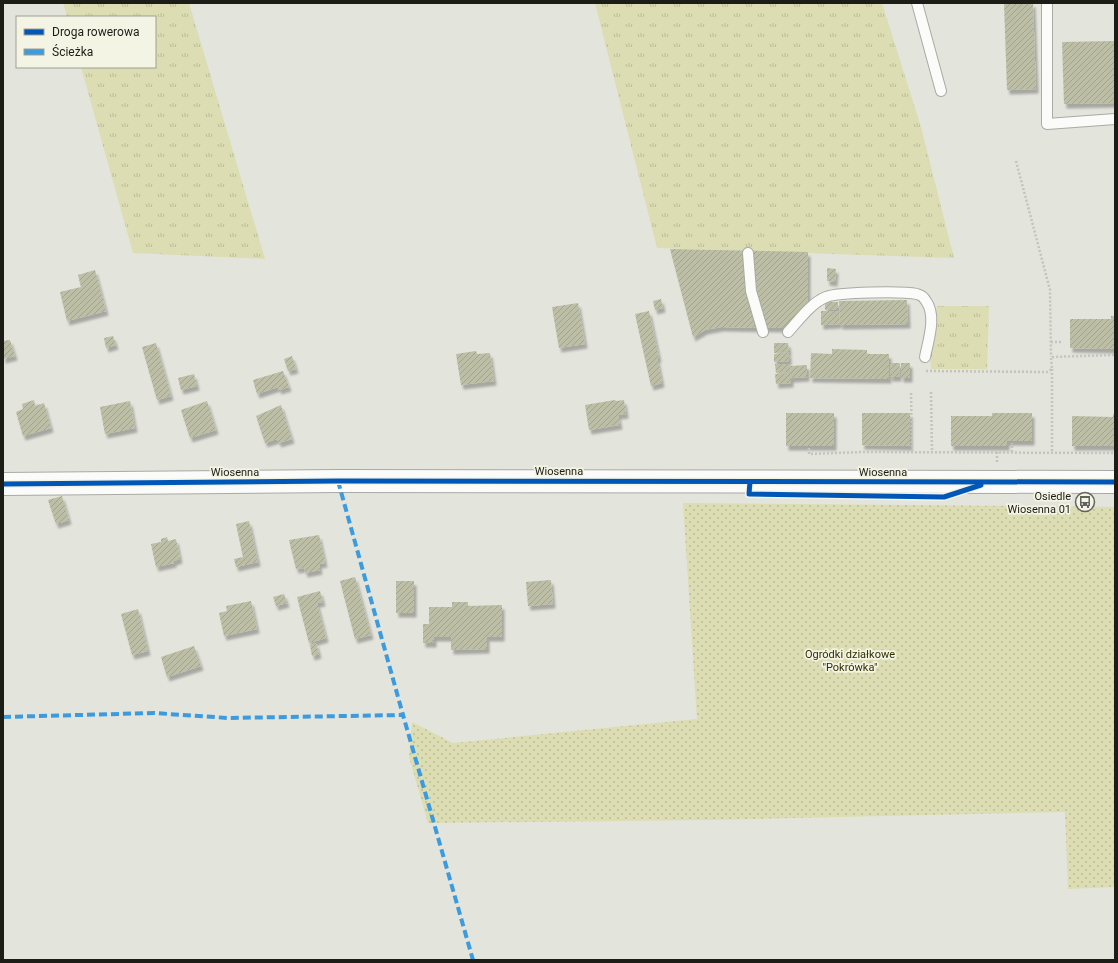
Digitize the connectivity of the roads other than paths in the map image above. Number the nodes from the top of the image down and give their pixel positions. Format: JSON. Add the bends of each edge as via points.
{"nodes":[{"id":1,"x":917,"y":3,"type":"edge"},
{"id":2,"x":1047,"y":3,"type":"edge"},
{"id":3,"x":941,"y":91,"type":"dead end"},
{"id":4,"x":1115,"y":119,"type":"edge"},
{"id":5,"x":748,"y":253,"type":"dead end"},
{"id":6,"x":763,"y":332,"type":"dead end"},
{"id":7,"x":788,"y":332,"type":"dead end"},
{"id":8,"x":925,"y":357,"type":"dead end"},
{"id":9,"x":1115,"y":482,"type":"edge"},
{"id":10,"x":3,"y":484,"type":"edge"}],
"edges":[{"from":1,"to":3,"type":"lane"},
{"from":2,"to":4,"type":"lane","via":[[1047,124]]},
{"from":5,"to":6,"type":"lane","via":[[752,291]]},
{"from":7,"to":8,"type":"lane","via":[[818,301],[827,296],[856,293],[916,294],[927,301],[930,310],[931,322]]},
{"from":9,"to":10,"type":"street","name":"Wiosenna","via":[[338,481]]}]}
